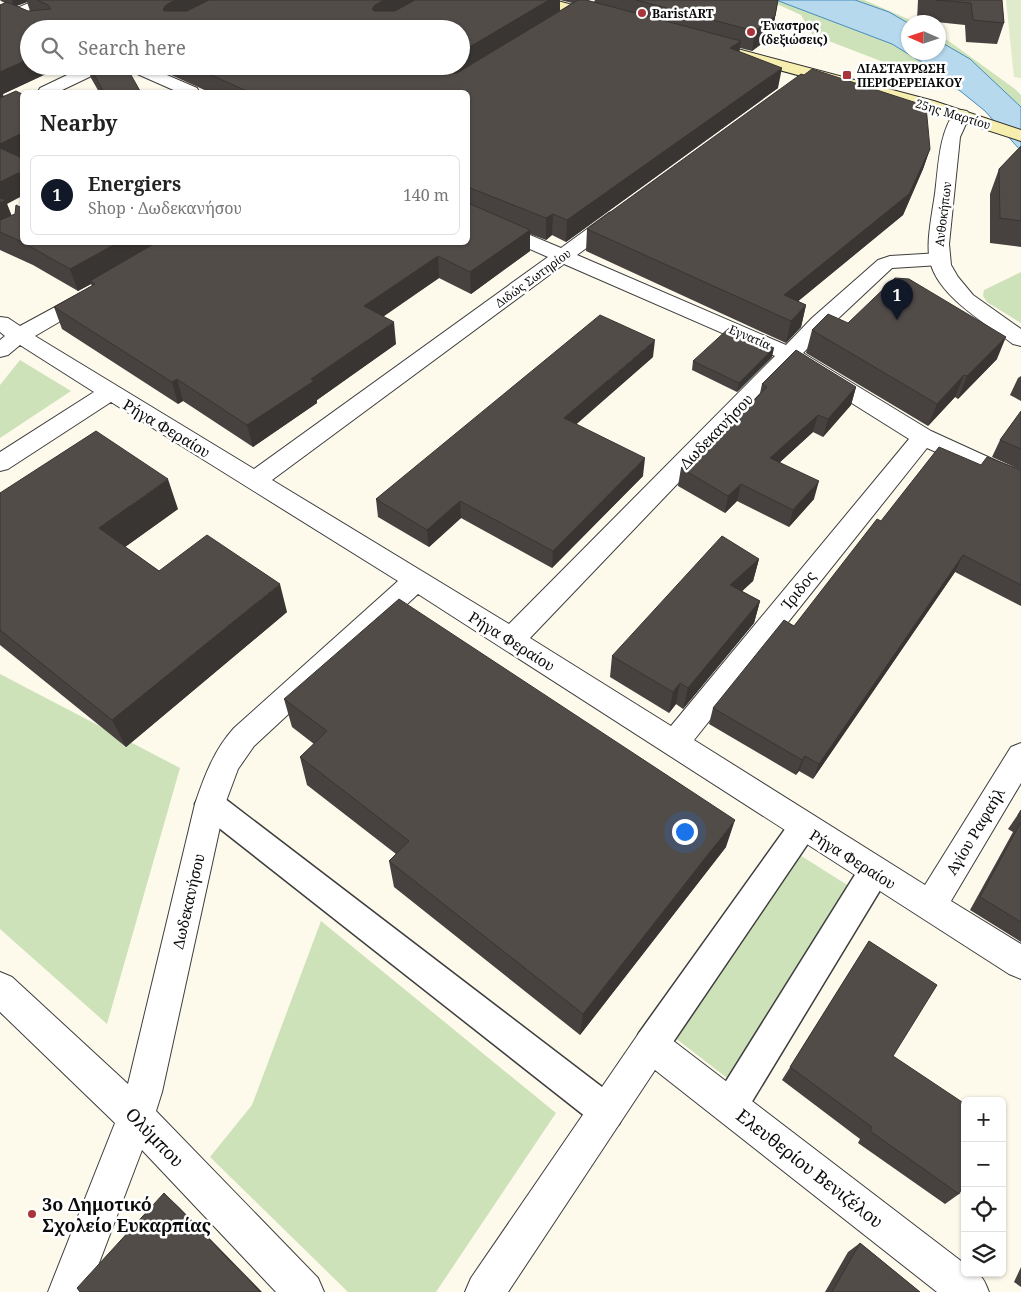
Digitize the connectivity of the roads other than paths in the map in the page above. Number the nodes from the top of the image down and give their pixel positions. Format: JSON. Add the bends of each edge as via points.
{"nodes":[{"id":1,"x":49,"y":0,"type":"edge"},
{"id":2,"x":536,"y":0,"type":"edge"},
{"id":3,"x":595,"y":0,"type":"edge"},
{"id":4,"x":0,"y":8,"type":"edge"},
{"id":5,"x":578,"y":11,"type":"junction"},
{"id":6,"x":15,"y":14,"type":"junction"},
{"id":7,"x":27,"y":20,"type":"edge"},
{"id":8,"x":0,"y":21,"type":"edge"},
{"id":9,"x":562,"y":21,"type":"edge"},
{"id":10,"x":621,"y":22,"type":"edge"},
{"id":11,"x":716,"y":48,"type":"edge"},
{"id":12,"x":81,"y":75,"type":"edge"},
{"id":13,"x":152,"y":75,"type":"edge"},
{"id":14,"x":50,"y":90,"type":"edge"},
{"id":15,"x":186,"y":90,"type":"edge"},
{"id":16,"x":961,"y":115,"type":"junction"},
{"id":17,"x":1021,"y":136,"type":"edge"},
{"id":18,"x":635,"y":203,"type":"edge"},
{"id":19,"x":470,"y":216,"type":"edge"},
{"id":20,"x":563,"y":256,"type":"junction"},
{"id":21,"x":940,"y":259,"type":"junction"},
{"id":22,"x":106,"y":287,"type":"edge"},
{"id":23,"x":10,"y":330,"type":"edge"},
{"id":24,"x":1021,"y":339,"type":"edge"},
{"id":25,"x":0,"y":350,"type":"edge"},
{"id":26,"x":789,"y":354,"type":"junction"},
{"id":27,"x":109,"y":393,"type":"junction"},
{"id":28,"x":922,"y":437,"type":"junction"},
{"id":29,"x":0,"y":463,"type":"edge"},
{"id":30,"x":254,"y":481,"type":"junction"},
{"id":31,"x":1021,"y":482,"type":"edge"},
{"id":32,"x":417,"y":580,"type":"junction"},
{"id":33,"x":511,"y":640,"type":"junction"},
{"id":34,"x":674,"y":744,"type":"junction"},
{"id":35,"x":1021,"y":756,"type":"edge"},
{"id":36,"x":210,"y":804,"type":"junction"},
{"id":37,"x":803,"y":826,"type":"junction"},
{"id":38,"x":874,"y":872,"type":"junction"},
{"id":39,"x":930,"y":907,"type":"junction"},
{"id":40,"x":1021,"y":963,"type":"edge"},
{"id":41,"x":0,"y":989,"type":"edge"},
{"id":42,"x":651,"y":1044,"type":"junction"},
{"id":43,"x":730,"y":1106,"type":"junction"},
{"id":44,"x":607,"y":1112,"type":"junction"},
{"id":45,"x":136,"y":1117,"type":"junction"},
{"id":46,"x":68,"y":1292,"type":"edge"},
{"id":47,"x":304,"y":1292,"type":"edge"},
{"id":48,"x":485,"y":1292,"type":"edge"},
{"id":49,"x":969,"y":1292,"type":"edge"}],
"edges":[{"from":1,"to":6,"type":"street"},
{"from":2,"to":5,"type":"main road"},
{"from":3,"to":5,"type":"street"},
{"from":4,"to":6,"type":"street"},
{"from":5,"to":9,"type":"street"},
{"from":5,"to":10,"type":"main road"},
{"from":6,"to":7,"type":"street"},
{"from":6,"to":8,"type":"street"},
{"from":11,"to":16,"type":"main road","name":"25ης Μαρτίου","via":[[803,80]]},
{"from":12,"to":14,"type":"street"},
{"from":13,"to":15,"type":"street"},
{"from":16,"to":17,"type":"main road","name":"25ης Μαρτίου"},
{"from":16,"to":21,"type":"street","name":"Ανθοκήπων","via":[[952,137]]},
{"from":18,"to":20,"type":"street","name":"Διδώς Σωτηρίου"},
{"from":19,"to":20,"type":"street","name":"Εγνατία"},
{"from":20,"to":26,"type":"street","name":"Εγνατία"},
{"from":20,"to":30,"type":"street","name":"Διδώς Σωτηρίου"},
{"from":21,"to":24,"type":"street","name":"Ανθοκήπων","via":[[949,280],[966,298]]},
{"from":21,"to":26,"type":"street","name":"Δωδεκανήσου","via":[[885,264]]},
{"from":22,"to":23,"type":"street"},
{"from":23,"to":25,"type":"street"},
{"from":23,"to":27,"type":"street","name":"Ρήγα Φεραίου"},
{"from":26,"to":28,"type":"street","name":"Εγνατία"},
{"from":26,"to":33,"type":"street","name":"Δωδεκανήσου"},
{"from":27,"to":29,"type":"street"},
{"from":27,"to":30,"type":"street","name":"Ρήγα Φεραίου"},
{"from":28,"to":31,"type":"street","name":"Εγνατία"},
{"from":28,"to":34,"type":"street","name":"Ίριδος"},
{"from":30,"to":32,"type":"street","name":"Ρήγα Φεραίου"},
{"from":32,"to":33,"type":"street","name":"Ρήγα Φεραίου"},
{"from":32,"to":36,"type":"street","name":"Δωδεκανήσου","via":[[233,747]]},
{"from":33,"to":34,"type":"street","name":"Ρήγα Φεραίου"},
{"from":34,"to":37,"type":"street","name":"Ρήγα Φεραίου"},
{"from":35,"to":39,"type":"street","name":"Αγίου Ραφαήλ"},
{"from":36,"to":44,"type":"street"},
{"from":36,"to":45,"type":"street","name":"Δωδεκανήσου"},
{"from":37,"to":38,"type":"street","name":"Ρήγα Φεραίου"},
{"from":37,"to":42,"type":"street"},
{"from":38,"to":39,"type":"street","name":"Ρήγα Φεραίου"},
{"from":38,"to":43,"type":"street"},
{"from":39,"to":40,"type":"street","name":"Ρήγα Φεραίου"},
{"from":41,"to":45,"type":"street","name":"Ολύμπου"},
{"from":42,"to":43,"type":"street","name":"Ελευθερίου Βενιζέλου"},
{"from":42,"to":44,"type":"street"},
{"from":43,"to":49,"type":"street","name":"Ελευθερίου Βενιζέλου"},
{"from":44,"to":48,"type":"street"},
{"from":45,"to":46,"type":"street","name":"Δωδεκανήσου"},
{"from":45,"to":47,"type":"street","name":"Ολύμπου"}]}
